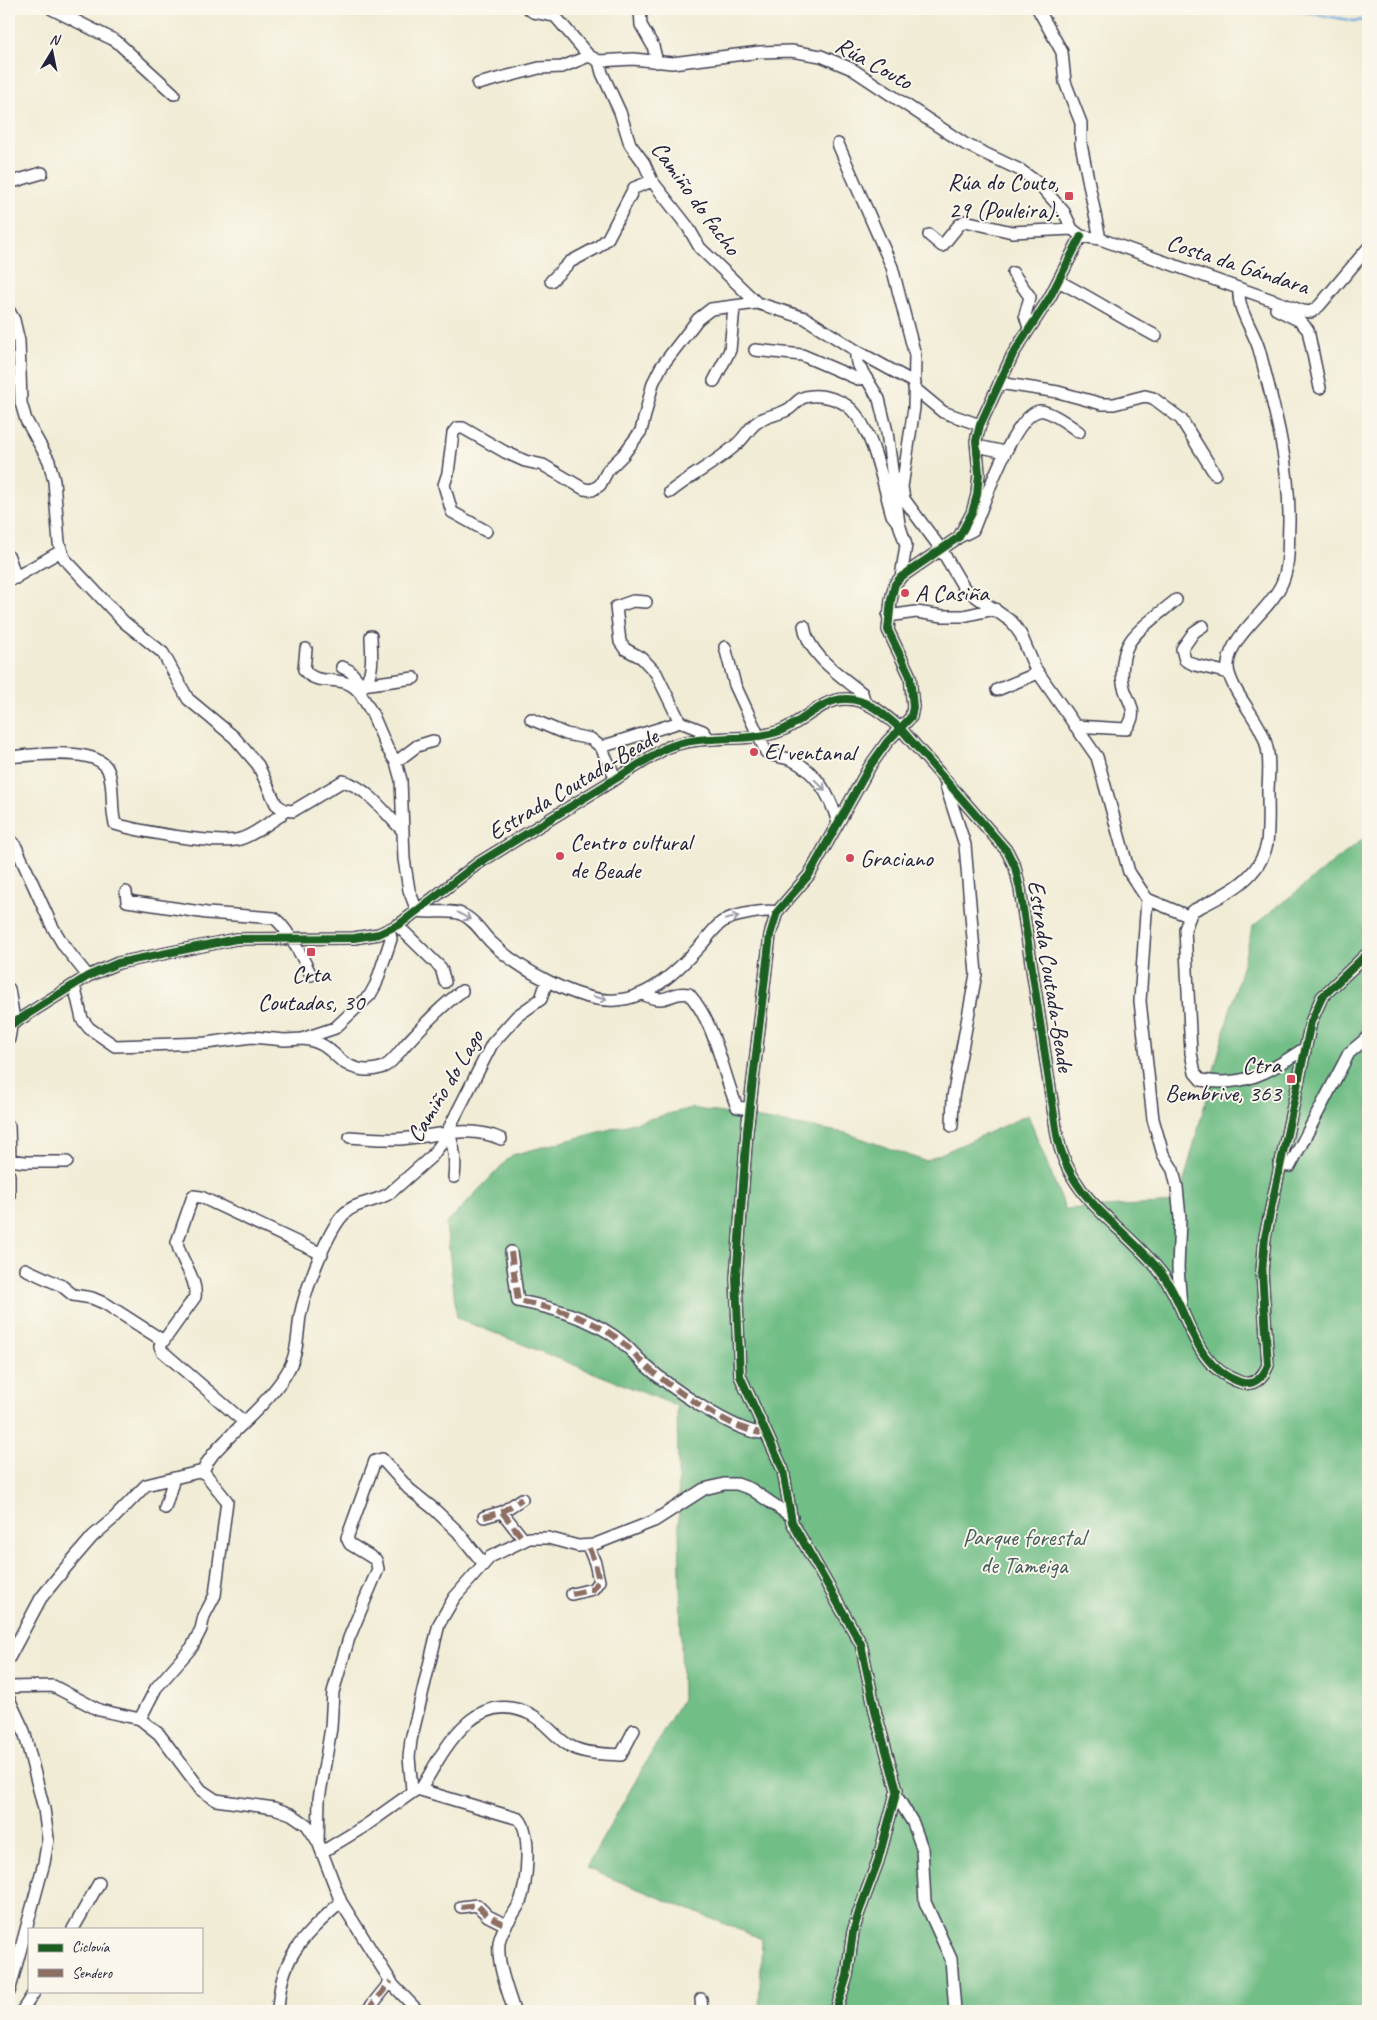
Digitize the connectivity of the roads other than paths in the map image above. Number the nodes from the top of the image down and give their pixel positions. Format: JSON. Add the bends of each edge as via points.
{"nodes":[{"id":1,"x":52,"y":9,"type":"edge"},
{"id":2,"x":529,"y":9,"type":"edge"},
{"id":3,"x":640,"y":9,"type":"edge"},
{"id":4,"x":1038,"y":9,"type":"edge"},
{"id":5,"x":555,"y":12,"type":"edge"},
{"id":6,"x":594,"y":58,"type":"junction"},
{"id":7,"x":657,"y":62,"type":"junction"},
{"id":8,"x":478,"y":84,"type":"dead end"},
{"id":9,"x":174,"y":94,"type":"dead end"},
{"id":10,"x":838,"y":144,"type":"dead end"},
{"id":11,"x":42,"y":173,"type":"dead end"},
{"id":12,"x":652,"y":181,"type":"junction"},
{"id":13,"x":9,"y":183,"type":"edge"},
{"id":14,"x":1076,"y":232,"type":"junction"},
{"id":15,"x":929,"y":235,"type":"dead end"},
{"id":16,"x":1100,"y":239,"type":"junction"},
{"id":17,"x":1368,"y":248,"type":"edge"},
{"id":18,"x":1013,"y":273,"type":"dead end"},
{"id":19,"x":551,"y":281,"type":"dead end"},
{"id":20,"x":1058,"y":281,"type":"junction"},
{"id":21,"x":1239,"y":289,"type":"junction"},
{"id":22,"x":1254,"y":294,"type":"junction"},
{"id":23,"x":757,"y":303,"type":"junction"},
{"id":24,"x":734,"y":307,"type":"junction"},
{"id":25,"x":9,"y":311,"type":"edge"},
{"id":26,"x":1029,"y":328,"type":"junction"},
{"id":27,"x":1156,"y":336,"type":"dead end"},
{"id":28,"x":755,"y":350,"type":"dead end"},
{"id":29,"x":855,"y":350,"type":"junction"},
{"id":30,"x":866,"y":378,"type":"junction"},
{"id":31,"x":714,"y":381,"type":"dead end"},
{"id":32,"x":999,"y":383,"type":"junction"},
{"id":33,"x":912,"y":384,"type":"junction"},
{"id":34,"x":1320,"y":388,"type":"dead end"},
{"id":35,"x":980,"y":424,"type":"junction"},
{"id":36,"x":1079,"y":432,"type":"dead end"},
{"id":37,"x":977,"y":446,"type":"junction"},
{"id":38,"x":1005,"y":452,"type":"junction"},
{"id":39,"x":890,"y":453,"type":"junction"},
{"id":40,"x":1215,"y":474,"type":"dead end"},
{"id":41,"x":902,"y":487,"type":"junction"},
{"id":42,"x":670,"y":492,"type":"dead end"},
{"id":43,"x":899,"y":524,"type":"junction"},
{"id":44,"x":486,"y":531,"type":"dead end"},
{"id":45,"x":958,"y":538,"type":"junction"},
{"id":46,"x":941,"y":549,"type":"junction"},
{"id":47,"x":61,"y":551,"type":"junction"},
{"id":48,"x":9,"y":558,"type":"edge"},
{"id":49,"x":901,"y":577,"type":"junction"},
{"id":50,"x":12,"y":580,"type":"edge"},
{"id":51,"x":1176,"y":600,"type":"dead end"},
{"id":52,"x":646,"y":602,"type":"dead end"},
{"id":53,"x":995,"y":609,"type":"junction"},
{"id":54,"x":888,"y":616,"type":"junction"},
{"id":55,"x":804,"y":626,"type":"dead end"},
{"id":56,"x":1202,"y":626,"type":"dead end"},
{"id":57,"x":371,"y":636,"type":"dead end"},
{"id":58,"x":725,"y":647,"type":"dead end"},
{"id":59,"x":306,"y":649,"type":"dead end"},
{"id":60,"x":342,"y":667,"type":"dead end"},
{"id":61,"x":1038,"y":674,"type":"junction"},
{"id":62,"x":1229,"y":674,"type":"junction"},
{"id":63,"x":414,"y":678,"type":"dead end"},
{"id":64,"x":361,"y":689,"type":"junction"},
{"id":65,"x":997,"y":690,"type":"dead end"},
{"id":66,"x":865,"y":703,"type":"junction"},
{"id":67,"x":531,"y":719,"type":"dead end"},
{"id":68,"x":680,"y":722,"type":"junction"},
{"id":69,"x":1074,"y":726,"type":"junction"},
{"id":70,"x":901,"y":729,"type":"junction"},
{"id":71,"x":758,"y":735,"type":"junction"},
{"id":72,"x":709,"y":739,"type":"junction"},
{"id":73,"x":433,"y":741,"type":"dead end"},
{"id":74,"x":601,"y":748,"type":"junction"},
{"id":75,"x":9,"y":757,"type":"edge"},
{"id":76,"x":396,"y":762,"type":"junction"},
{"id":77,"x":942,"y":777,"type":"junction"},
{"id":78,"x":616,"y":779,"type":"junction"},
{"id":79,"x":284,"y":810,"type":"junction"},
{"id":80,"x":838,"y":823,"type":"junction"},
{"id":81,"x":401,"y":830,"type":"junction"},
{"id":82,"x":9,"y":838,"type":"edge"},
{"id":83,"x":126,"y":892,"type":"dead end"},
{"id":84,"x":1147,"y":899,"type":"junction"},
{"id":85,"x":417,"y":911,"type":"junction"},
{"id":86,"x":778,"y":912,"type":"junction"},
{"id":87,"x":1188,"y":916,"type":"junction"},
{"id":88,"x":393,"y":927,"type":"junction"},
{"id":89,"x":291,"y":938,"type":"junction"},
{"id":90,"x":1368,"y":954,"type":"edge"},
{"id":91,"x":311,"y":975,"type":"dead end"},
{"id":92,"x":88,"y":976,"type":"junction"},
{"id":93,"x":547,"y":981,"type":"junction"},
{"id":94,"x":445,"y":982,"type":"dead end"},
{"id":95,"x":74,"y":985,"type":"junction"},
{"id":96,"x":9,"y":989,"type":"edge"},
{"id":97,"x":462,"y":991,"type":"dead end"},
{"id":98,"x":643,"y":994,"type":"junction"},
{"id":99,"x":11,"y":1025,"type":"edge"},
{"id":100,"x":1368,"y":1037,"type":"edge"},
{"id":101,"x":9,"y":1039,"type":"edge"},
{"id":102,"x":302,"y":1039,"type":"junction"},
{"id":103,"x":1305,"y":1048,"type":"junction"},
{"id":104,"x":750,"y":1109,"type":"junction"},
{"id":105,"x":9,"y":1126,"type":"edge"},
{"id":106,"x":952,"y":1126,"type":"dead end"},
{"id":107,"x":448,"y":1132,"type":"junction"},
{"id":108,"x":350,"y":1137,"type":"dead end"},
{"id":109,"x":501,"y":1139,"type":"dead end"},
{"id":110,"x":9,"y":1161,"type":"edge"},
{"id":111,"x":67,"y":1162,"type":"dead end"},
{"id":112,"x":1279,"y":1165,"type":"junction"},
{"id":113,"x":9,"y":1175,"type":"edge"},
{"id":114,"x":454,"y":1177,"type":"dead end"},
{"id":115,"x":9,"y":1196,"type":"edge"},
{"id":116,"x":511,"y":1252,"type":"dead end"},
{"id":117,"x":322,"y":1254,"type":"junction"},
{"id":118,"x":25,"y":1269,"type":"dead end"},
{"id":119,"x":1182,"y":1314,"type":"junction"},
{"id":120,"x":162,"y":1340,"type":"junction"},
{"id":121,"x":244,"y":1422,"type":"junction"},
{"id":122,"x":766,"y":1433,"type":"junction"},
{"id":123,"x":203,"y":1471,"type":"junction"},
{"id":124,"x":174,"y":1478,"type":"junction"},
{"id":125,"x":522,"y":1499,"type":"dead end"},
{"id":126,"x":165,"y":1508,"type":"dead end"},
{"id":127,"x":502,"y":1512,"type":"junction"},
{"id":128,"x":484,"y":1517,"type":"dead end"},
{"id":129,"x":792,"y":1517,"type":"junction"},
{"id":130,"x":524,"y":1540,"type":"junction"},
{"id":131,"x":588,"y":1546,"type":"junction"},
{"id":132,"x":483,"y":1563,"type":"junction"},
{"id":133,"x":572,"y":1594,"type":"dead end"},
{"id":134,"x":9,"y":1658,"type":"edge"},
{"id":135,"x":9,"y":1687,"type":"edge"},
{"id":136,"x":9,"y":1699,"type":"edge"},
{"id":137,"x":140,"y":1719,"type":"junction"},
{"id":138,"x":634,"y":1730,"type":"dead end"},
{"id":139,"x":417,"y":1790,"type":"junction"},
{"id":140,"x":896,"y":1795,"type":"junction"},
{"id":141,"x":320,"y":1847,"type":"junction"},
{"id":142,"x":99,"y":1884,"type":"dead end"},
{"id":143,"x":341,"y":1902,"type":"junction"},
{"id":144,"x":461,"y":1907,"type":"dead end"},
{"id":145,"x":506,"y":1925,"type":"junction"},
{"id":146,"x":74,"y":1928,"type":"edge"},
{"id":147,"x":391,"y":1981,"type":"junction"},
{"id":148,"x":9,"y":1992,"type":"edge"},
{"id":149,"x":34,"y":1992,"type":"edge"},
{"id":150,"x":701,"y":1999,"type":"dead end"},
{"id":151,"x":22,"y":2011,"type":"edge"},
{"id":152,"x":278,"y":2011,"type":"edge"},
{"id":153,"x":367,"y":2011,"type":"edge"},
{"id":154,"x":418,"y":2011,"type":"edge"},
{"id":155,"x":514,"y":2011,"type":"edge"},
{"id":156,"x":702,"y":2011,"type":"edge"},
{"id":157,"x":836,"y":2011,"type":"edge"},
{"id":158,"x":955,"y":2011,"type":"edge"}],
"edges":[{"from":1,"to":9,"type":"street","via":[[116,41]]},
{"from":2,"to":5,"type":"street","via":[[533,12]]},
{"from":3,"to":7,"type":"street","via":[[641,25],[653,46]]},
{"from":4,"to":16,"type":"street","via":[[1062,52],[1065,82],[1081,123],[1081,144]]},
{"from":5,"to":6,"type":"street","name":"Camiño do facho"},
{"from":6,"to":7,"type":"street","name":"Rúa Couto"},
{"from":6,"to":8,"type":"street","name":"Rúa Couto"},
{"from":6,"to":12,"type":"street","name":"Camiño do facho","via":[[620,112],[630,144]]},
{"from":7,"to":14,"type":"street","name":"Rúa Couto","via":[[760,52],[791,51],[821,56],[852,69],[965,144],[1020,170],[1038,183],[1064,212]]},
{"from":10,"to":33,"type":"street","via":[[892,267],[915,354]]},
{"from":11,"to":13,"type":"street"},
{"from":12,"to":19,"type":"street","via":[[634,188],[608,238],[570,262]]},
{"from":12,"to":23,"type":"street","name":"Camiño do facho","via":[[700,248]]},
{"from":14,"to":15,"type":"street","name":"Costa da Gándara","via":[[1012,232],[965,221],[942,246]]},
{"from":14,"to":16,"type":"street","name":"Costa da Gándara"},
{"from":14,"to":20,"type":"street"},
{"from":16,"to":21,"type":"street","name":"Costa da Gándara"},
{"from":17,"to":22,"type":"street","name":"Costa da Gándara","via":[[1311,312]]},
{"from":18,"to":26,"type":"street","via":[[1030,297],[1025,315]]},
{"from":20,"to":26,"type":"street"},
{"from":20,"to":27,"type":"street"},
{"from":21,"to":22,"type":"street","name":"Costa da Gándara"},
{"from":21,"to":62,"type":"street","via":[[1238,298],[1258,346],[1283,440],[1289,521],[1287,562],[1282,583],[1272,600],[1236,642],[1228,665]]},
{"from":22,"to":34,"type":"street","via":[[1259,302],[1300,321],[1308,330]]},
{"from":23,"to":24,"type":"street"},
{"from":23,"to":29,"type":"street","via":[[805,318]]},
{"from":24,"to":31,"type":"street","via":[[730,350]]},
{"from":24,"to":44,"type":"street","via":[[711,309],[698,319],[661,367],[653,383],[641,431],[608,470],[600,485],[592,490],[584,490],[543,465],[525,461],[464,428],[457,428],[453,433],[444,485],[446,498],[452,512]]},
{"from":25,"to":47,"type":"street","via":[[19,341],[21,403],[26,420],[49,461],[54,480]]},
{"from":26,"to":32,"type":"street"},
{"from":28,"to":30,"type":"street","via":[[802,355],[858,379]]},
{"from":29,"to":30,"type":"street","via":[[857,363]]},
{"from":29,"to":33,"type":"street"},
{"from":30,"to":39,"type":"street","via":[[879,399]]},
{"from":32,"to":35,"type":"street"},
{"from":32,"to":40,"type":"street","via":[[1058,392],[1102,404],[1145,396],[1153,398],[1181,419]]},
{"from":33,"to":35,"type":"street","via":[[942,412]]},
{"from":33,"to":41,"type":"street","via":[[914,408]]},
{"from":35,"to":37,"type":"street"},
{"from":36,"to":38,"type":"street","via":[[1040,410],[1031,414]]},
{"from":37,"to":38,"type":"street"},
{"from":37,"to":45,"type":"street","via":[[977,494],[972,513]]},
{"from":38,"to":45,"type":"street","via":[[972,530]]},
{"from":39,"to":41,"type":"street","via":[[896,459]]},
{"from":39,"to":43,"type":"street"},
{"from":41,"to":46,"type":"street","via":[[904,499],[914,515]]},
{"from":42,"to":43,"type":"street","via":[[739,443],[759,421],[789,409],[803,397],[812,396],[838,401],[851,409],[863,426],[892,515]]},
{"from":43,"to":49,"type":"street","via":[[906,545]]},
{"from":45,"to":46,"type":"street"},
{"from":46,"to":49,"type":"street"},
{"from":46,"to":53,"type":"street","via":[[964,588]]},
{"from":47,"to":50,"type":"street"},
{"from":47,"to":79,"type":"street","via":[[124,622],[163,653],[188,699],[234,737],[258,765],[276,804]]},
{"from":48,"to":50,"type":"street"},
{"from":49,"to":54,"type":"street","via":[[895,584]]},
{"from":51,"to":69,"type":"street","via":[[1127,646],[1122,674],[1133,710],[1133,721],[1126,729]]},
{"from":52,"to":68,"type":"street","via":[[632,601],[616,607],[620,642],[656,673]]},
{"from":53,"to":54,"type":"street","via":[[963,616],[916,612]]},
{"from":53,"to":61,"type":"street","via":[[1012,622],[1021,635]]},
{"from":54,"to":70,"type":"street","via":[[888,630],[911,684],[911,717]]},
{"from":55,"to":66,"type":"street","via":[[806,638],[815,652],[862,693]]},
{"from":56,"to":62,"type":"street","via":[[1182,649],[1185,660]]},
{"from":57,"to":64,"type":"street","via":[[368,678]]},
{"from":58,"to":71,"type":"street","via":[[735,685]]},
{"from":59,"to":64,"type":"street","via":[[304,670],[309,676]]},
{"from":60,"to":64,"type":"street","via":[[350,671]]},
{"from":61,"to":65,"type":"street"},
{"from":61,"to":69,"type":"street"},
{"from":62,"to":87,"type":"street","via":[[1269,749],[1266,844],[1260,861],[1241,885]]},
{"from":63,"to":64,"type":"street"},
{"from":64,"to":76,"type":"street"},
{"from":66,"to":70,"type":"street","name":"Estrada Coutada-Beade"},
{"from":66,"to":71,"type":"street","name":"Estrada Coutada-Beade","via":[[838,699],[789,727]]},
{"from":67,"to":74,"type":"street","via":[[566,734],[591,738]]},
{"from":68,"to":72,"type":"street","via":[[703,731]]},
{"from":68,"to":74,"type":"street"},
{"from":69,"to":84,"type":"street","via":[[1097,757],[1129,872]]},
{"from":70,"to":77,"type":"street","name":"Estrada Coutada-Beade"},
{"from":70,"to":80,"type":"street","via":[[870,766]]},
{"from":71,"to":72,"type":"street","name":"Estrada Coutada-Beade"},
{"from":71,"to":80,"type":"street","one_way":true,"via":[[766,752],[798,763],[825,790]]},
{"from":72,"to":78,"type":"street","name":"Estrada Coutada-Beade","via":[[670,746]]},
{"from":73,"to":76,"type":"street","via":[[417,746]]},
{"from":74,"to":78,"type":"street"},
{"from":75,"to":79,"type":"street","via":[[67,754],[102,761],[108,769],[112,788],[115,824],[174,837],[240,839],[280,816]]},
{"from":76,"to":81,"type":"street","via":[[401,780]]},
{"from":77,"to":106,"type":"street","via":[[966,845],[976,974],[953,1097]]},
{"from":77,"to":119,"type":"street","name":"Estrada Coutada-Beade","via":[[1000,841],[1015,867],[1057,1134],[1067,1168],[1093,1205],[1157,1268]]},
{"from":78,"to":85,"type":"street","name":"Estrada Coutada-Beade","via":[[477,864]]},
{"from":79,"to":81,"type":"street","via":[[293,811],[343,782],[354,784],[370,796]]},
{"from":80,"to":86,"type":"street","via":[[808,875]]},
{"from":81,"to":85,"type":"street","via":[[407,881]]},
{"from":82,"to":92,"type":"street","via":[[52,926]]},
{"from":83,"to":89,"type":"street","via":[[127,901],[207,913],[274,918]]},
{"from":84,"to":87,"type":"street"},
{"from":84,"to":119,"type":"street","via":[[1140,1001],[1153,1119],[1177,1187]]},
{"from":85,"to":88,"type":"street","name":"Estrada Coutada-Beade"},
{"from":85,"to":93,"type":"street","one_way":true,"via":[[464,915],[507,956]]},
{"from":98,"to":86,"type":"street","one_way":true,"via":[[690,956],[723,920],[764,910]]},
{"from":86,"to":104,"type":"street","via":[[770,935]]},
{"from":87,"to":103,"type":"street","via":[[1185,929],[1191,1053],[1195,1073],[1200,1080],[1220,1084],[1264,1074]]},
{"from":88,"to":89,"type":"street","name":"Estrada Coutada-Beade","via":[[378,934],[354,938]]},
{"from":88,"to":94,"type":"street","via":[[441,968]]},
{"from":88,"to":102,"type":"street","via":[[370,995],[335,1028]]},
{"from":89,"to":91,"type":"street"},
{"from":89,"to":92,"type":"street","name":"Estrada Coutada-Beade","via":[[236,939],[186,948],[118,963]]},
{"from":90,"to":103,"type":"street","name":"Estrada Coutada-Beade","via":[[1322,997],[1311,1022]]},
{"from":92,"to":95,"type":"street","name":"Estrada Coutada-Beade"},
{"from":93,"to":98,"type":"street","one_way":true,"via":[[603,1000]]},
{"from":93,"to":107,"type":"street","name":"Camiño do Lago","via":[[541,999],[517,1016],[492,1044]]},
{"from":95,"to":99,"type":"street","name":"Estrada Coutada-Beade"},
{"from":95,"to":102,"type":"street","via":[[82,1019],[89,1028],[115,1046],[206,1043],[252,1036]]},
{"from":96,"to":99,"type":"street"},
{"from":97,"to":102,"type":"street","via":[[386,1066],[361,1070],[350,1067],[322,1044]]},
{"from":98,"to":104,"type":"street","via":[[662,1000],[682,993],[690,994],[714,1034],[737,1107]]},
{"from":99,"to":101,"type":"street"},
{"from":100,"to":112,"type":"street","via":[[1349,1053],[1290,1166]]},
{"from":103,"to":112,"type":"street","name":"Estrada Coutada-Beade"},
{"from":104,"to":122,"type":"street","via":[[736,1278],[740,1376]]},
{"from":105,"to":110,"type":"street"},
{"from":107,"to":108,"type":"street","via":[[407,1139]]},
{"from":107,"to":109,"type":"street","via":[[485,1132]]},
{"from":107,"to":114,"type":"street","via":[[454,1145]]},
{"from":107,"to":117,"type":"street","name":"Camiño do Lago","via":[[432,1156],[390,1193],[356,1205],[343,1215],[332,1230]]},
{"from":110,"to":111,"type":"street"},
{"from":112,"to":119,"type":"street","name":"Estrada Coutada-Beade","via":[[1265,1236],[1262,1272],[1269,1356],[1262,1377],[1251,1384],[1244,1384],[1215,1368],[1199,1348]]},
{"from":113,"to":115,"type":"street"},
{"from":116,"to":122,"type":"street","via":[[518,1301],[561,1311],[601,1327],[684,1395],[746,1430]]},
{"from":117,"to":120,"type":"street","via":[[193,1196],[177,1242],[194,1285],[195,1297]]},
{"from":117,"to":121,"type":"street","name":"Camiño do Lago","via":[[305,1297],[294,1359],[269,1397]]},
{"from":118,"to":120,"type":"street","via":[[62,1286],[73,1295],[106,1304]]},
{"from":120,"to":121,"type":"street","via":[[162,1351]]},
{"from":121,"to":123,"type":"street","name":"Camiño do Lago","via":[[213,1452]]},
{"from":122,"to":129,"type":"street","via":[[783,1470]]},
{"from":123,"to":124,"type":"street"},
{"from":123,"to":137,"type":"street","via":[[227,1501],[215,1595],[192,1647],[156,1688]]},
{"from":124,"to":126,"type":"street"},
{"from":124,"to":134,"type":"street","via":[[146,1484],[93,1536],[42,1598]]},
{"from":125,"to":127,"type":"street"},
{"from":127,"to":128,"type":"street"},
{"from":127,"to":130,"type":"street"},
{"from":129,"to":131,"type":"street","via":[[751,1488],[724,1484],[704,1489],[654,1521]]},
{"from":129,"to":140,"type":"street","via":[[861,1644]]},
{"from":130,"to":131,"type":"street","via":[[548,1538]]},
{"from":130,"to":132,"type":"street"},
{"from":131,"to":133,"type":"street","via":[[599,1581],[593,1589]]},
{"from":132,"to":139,"type":"street","via":[[454,1598],[436,1631],[411,1740],[409,1757]]},
{"from":132,"to":141,"type":"street","via":[[458,1532],[409,1489],[382,1459],[375,1460],[347,1538],[350,1544],[376,1560],[378,1569],[349,1638],[333,1692],[331,1728],[319,1799]]},
{"from":135,"to":137,"type":"street","via":[[53,1686],[99,1710]]},
{"from":136,"to":148,"type":"street","via":[[24,1731],[44,1808],[48,1839]]},
{"from":137,"to":141,"type":"street","via":[[159,1734],[201,1790],[216,1800],[274,1808],[291,1814],[307,1825]]},
{"from":138,"to":139,"type":"street","via":[[621,1755],[609,1754],[570,1747],[541,1720],[520,1710],[511,1708],[485,1712],[457,1731]]},
{"from":139,"to":141,"type":"street","via":[[388,1811]]},
{"from":139,"to":145,"type":"street","via":[[519,1819],[523,1823],[526,1846],[523,1889],[516,1910]]},
{"from":140,"to":157,"type":"street","via":[[878,1862],[858,1912],[847,1976]]},
{"from":140,"to":158,"type":"street","via":[[913,1823],[922,1848],[925,1902],[951,1959]]},
{"from":141,"to":143,"type":"street"},
{"from":142,"to":146,"type":"street"},
{"from":143,"to":147,"type":"street"},
{"from":143,"to":152,"type":"street","via":[[308,1932],[286,1965]]},
{"from":144,"to":145,"type":"street","via":[[477,1904],[488,1916]]},
{"from":145,"to":155,"type":"street","via":[[499,1942],[500,1954]]},
{"from":147,"to":153,"type":"street"},
{"from":147,"to":154,"type":"street"},
{"from":149,"to":151,"type":"street"},
{"from":150,"to":156,"type":"street"}]}
